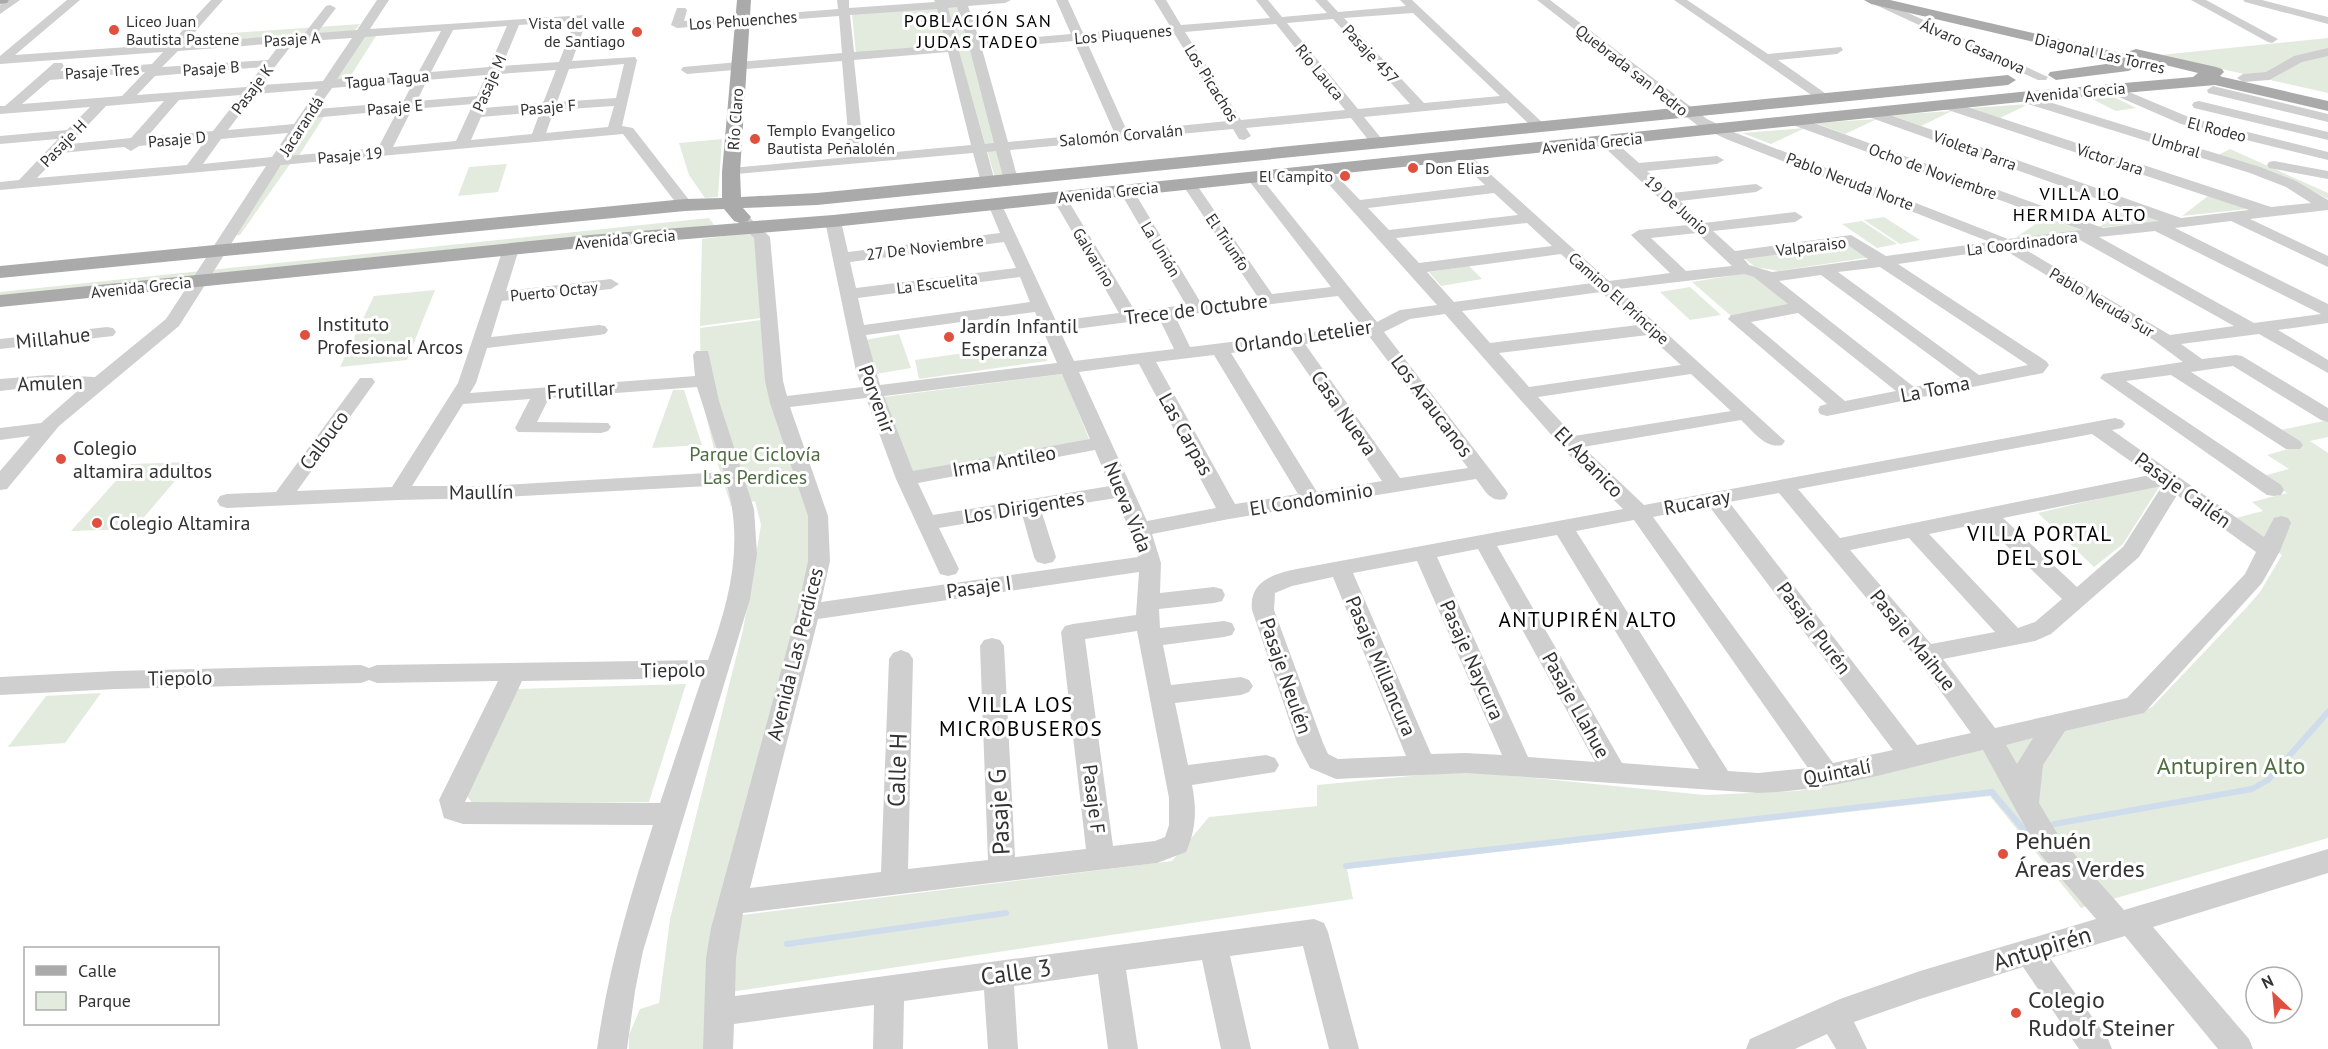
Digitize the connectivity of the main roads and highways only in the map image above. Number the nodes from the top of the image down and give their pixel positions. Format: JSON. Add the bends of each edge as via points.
{"nodes":[{"id":1,"x":744,"y":0,"type":"edge"},
{"id":2,"x":1871,"y":0,"type":"edge"},
{"id":3,"x":1899,"y":0,"type":"edge"},
{"id":4,"x":2147,"y":60,"type":"junction"},
{"id":5,"x":2215,"y":85,"type":"junction"},
{"id":6,"x":2328,"y":98,"type":"edge"},
{"id":7,"x":2328,"y":106,"type":"edge"},
{"id":8,"x":732,"y":202,"type":"junction"},
{"id":9,"x":749,"y":224,"type":"junction"},
{"id":10,"x":0,"y":272,"type":"edge"},
{"id":11,"x":0,"y":301,"type":"edge"}],
"edges":[{"from":1,"to":8,"type":"main road","name":"Río Claro"},
{"from":2,"to":4,"type":"main road","name":"Diagonal Las Torres"},
{"from":3,"to":4,"type":"main road","name":"Diagonal Las Torres"},
{"from":4,"to":5,"type":"main road","name":"Diagonal Las Torres"},
{"from":4,"to":6,"type":"main road","name":"Diagonal Las Torres","via":[[2243,78],[2276,78]]},
{"from":4,"to":8,"type":"main road","name":"Avenida Grecia","via":[[2042,77],[1690,115],[1539,126],[817,199]]},
{"from":5,"to":7,"type":"main road","name":"Diagonal Las Torres"},
{"from":5,"to":9,"type":"main road","name":"Avenida Grecia","via":[[2110,88],[833,221]]},
{"from":8,"to":9,"type":"main road","via":[[734,210]]},
{"from":8,"to":10,"type":"main road","name":"Avenida Grecia"},
{"from":9,"to":11,"type":"main road","name":"Avenida Grecia"}]}
